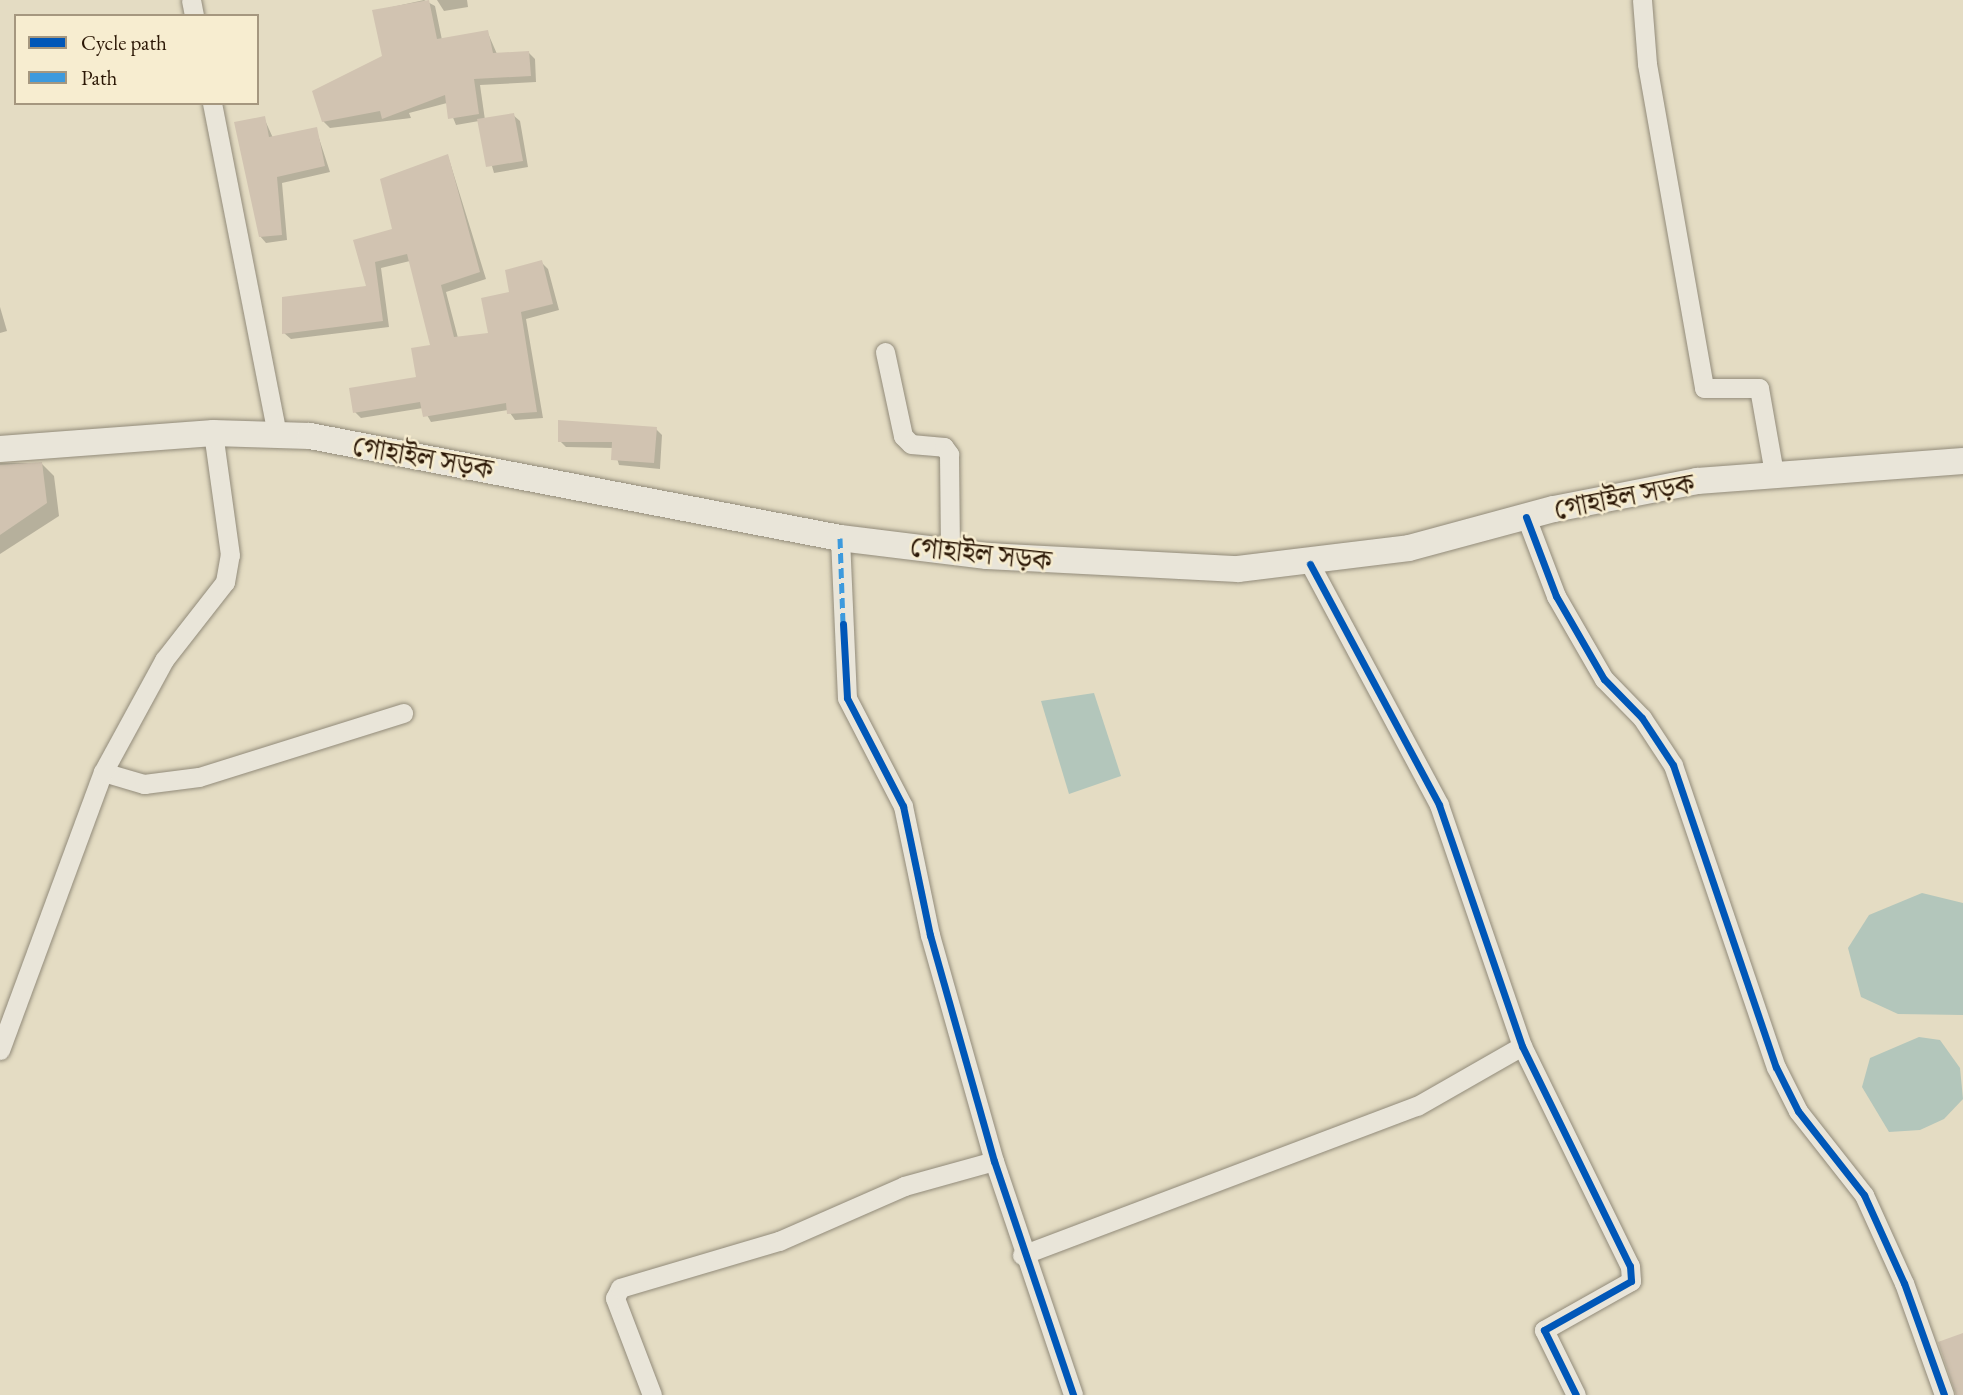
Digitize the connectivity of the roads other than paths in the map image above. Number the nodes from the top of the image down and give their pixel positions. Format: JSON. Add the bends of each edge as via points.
{"nodes":[{"id":1,"x":1642,"y":0,"type":"edge"},
{"id":2,"x":212,"y":105,"type":"edge"},
{"id":3,"x":884,"y":352,"type":"dead end"},
{"id":4,"x":213,"y":433,"type":"junction"},
{"id":5,"x":277,"y":435,"type":"junction"},
{"id":6,"x":0,"y":449,"type":"edge"},
{"id":7,"x":1963,"y":461,"type":"edge"},
{"id":8,"x":1774,"y":473,"type":"junction"},
{"id":9,"x":1526,"y":517,"type":"junction"},
{"id":10,"x":840,"y":538,"type":"junction"},
{"id":11,"x":950,"y":551,"type":"junction"},
{"id":12,"x":1310,"y":564,"type":"junction"},
{"id":13,"x":403,"y":713,"type":"dead end"},
{"id":14,"x":103,"y":772,"type":"junction"},
{"id":15,"x":1522,"y":1046,"type":"junction"},
{"id":16,"x":0,"y":1051,"type":"edge"},
{"id":17,"x":994,"y":1161,"type":"junction"},
{"id":18,"x":1022,"y":1255,"type":"junction"},
{"id":19,"x":652,"y":1395,"type":"edge"},
{"id":20,"x":1073,"y":1395,"type":"edge"},
{"id":21,"x":1576,"y":1395,"type":"edge"},
{"id":22,"x":1944,"y":1395,"type":"edge"}],
"edges":[{"from":1,"to":8,"type":"street","via":[[1647,64],[1704,388],[1759,388]]},
{"from":2,"to":5,"type":"street"},
{"from":3,"to":11,"type":"street","via":[[903,436],[911,444],[944,447],[949,454]]},
{"from":4,"to":5,"type":"main road","name":"গোহাইল সড়ক"},
{"from":4,"to":6,"type":"main road","name":"গোহাইল সড়ক"},
{"from":4,"to":14,"type":"street","via":[[229,569],[164,660]]},
{"from":5,"to":10,"type":"main road","name":"গোহাইল সড়ক","via":[[425,456]]},
{"from":7,"to":8,"type":"main road","name":"গোহাইল সড়ক"},
{"from":8,"to":9,"type":"main road","name":"গোহাইল সড়ক","via":[[1697,481]]},
{"from":9,"to":12,"type":"main road","name":"গোহাইল সড়ক","via":[[1409,548]]},
{"from":9,"to":22,"type":"street","via":[[1556,596],[1604,678],[1642,718],[1673,765],[1776,1067],[1798,1111],[1864,1195]]},
{"from":10,"to":11,"type":"main road","name":"গোহাইল সড়ক"},
{"from":10,"to":17,"type":"street","via":[[847,698],[903,806],[930,935]]},
{"from":11,"to":12,"type":"main road","name":"গোহাইল সড়ক","via":[[1170,567]]},
{"from":12,"to":15,"type":"street","via":[[1439,805]]},
{"from":13,"to":14,"type":"street","via":[[199,777],[144,783]]},
{"from":14,"to":16,"type":"street"},
{"from":15,"to":18,"type":"street","via":[[1417,1106]]},
{"from":15,"to":21,"type":"street","via":[[1630,1266],[1631,1281],[1544,1330]]},
{"from":17,"to":18,"type":"street"},
{"from":17,"to":19,"type":"street","via":[[904,1186],[779,1241],[620,1288],[615,1298]]},
{"from":18,"to":20,"type":"street"}]}
